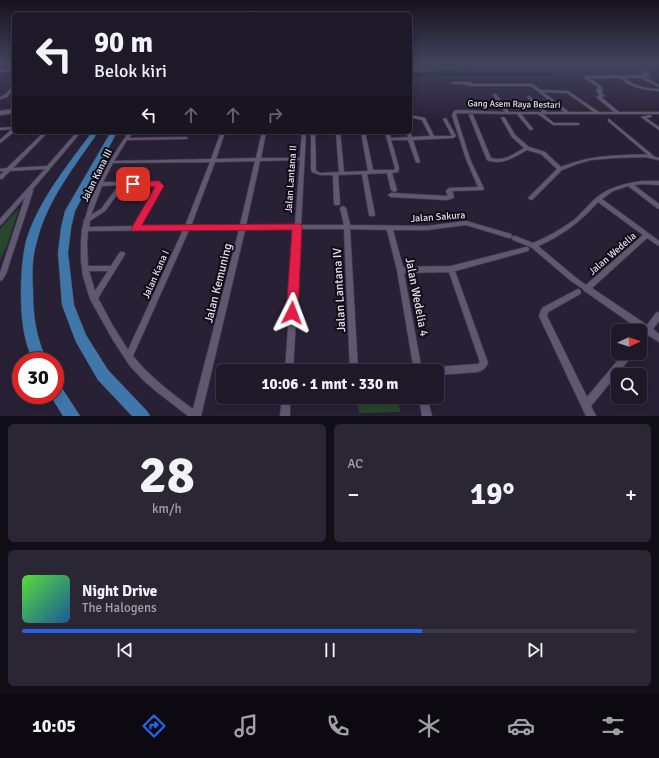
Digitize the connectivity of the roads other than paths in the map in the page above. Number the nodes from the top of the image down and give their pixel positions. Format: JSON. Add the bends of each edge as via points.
{"nodes":[{"id":1,"x":593,"y":82,"type":"edge"},
{"id":2,"x":630,"y":82,"type":"edge"},
{"id":3,"x":454,"y":83,"type":"dead end"},
{"id":4,"x":466,"y":83,"type":"junction"},
{"id":5,"x":474,"y":83,"type":"dead end"},
{"id":6,"x":12,"y":89,"type":"edge"},
{"id":7,"x":659,"y":90,"type":"edge"},
{"id":8,"x":540,"y":91,"type":"junction"},
{"id":9,"x":495,"y":95,"type":"dead end"},
{"id":10,"x":529,"y":97,"type":"dead end"},
{"id":11,"x":0,"y":98,"type":"edge"},
{"id":12,"x":12,"y":113,"type":"edge"},
{"id":13,"x":508,"y":113,"type":"junction"},
{"id":14,"x":518,"y":113,"type":"junction"},
{"id":15,"x":539,"y":113,"type":"junction"},
{"id":16,"x":546,"y":113,"type":"junction"},
{"id":17,"x":568,"y":113,"type":"junction"},
{"id":18,"x":598,"y":113,"type":"junction"},
{"id":19,"x":618,"y":113,"type":"junction"},
{"id":20,"x":659,"y":113,"type":"edge"},
{"id":21,"x":0,"y":114,"type":"edge"},
{"id":22,"x":471,"y":115,"type":"dead end"},
{"id":23,"x":412,"y":116,"type":"edge"},
{"id":24,"x":659,"y":116,"type":"edge"},
{"id":25,"x":503,"y":118,"type":"dead end"},
{"id":26,"x":445,"y":119,"type":"dead end"},
{"id":27,"x":609,"y":120,"type":"dead end"},
{"id":28,"x":578,"y":124,"type":"dead end"},
{"id":29,"x":0,"y":129,"type":"edge"},
{"id":30,"x":12,"y":129,"type":"edge"},
{"id":31,"x":531,"y":129,"type":"dead end"},
{"id":32,"x":659,"y":129,"type":"edge"},
{"id":33,"x":12,"y":131,"type":"edge"},
{"id":34,"x":44,"y":134,"type":"edge"},
{"id":35,"x":77,"y":134,"type":"edge"},
{"id":36,"x":94,"y":134,"type":"edge"},
{"id":37,"x":113,"y":134,"type":"edge"},
{"id":38,"x":130,"y":134,"type":"edge"},
{"id":39,"x":166,"y":134,"type":"edge"},
{"id":40,"x":184,"y":134,"type":"edge"},
{"id":41,"x":222,"y":134,"type":"edge"},
{"id":42,"x":263,"y":134,"type":"edge"},
{"id":43,"x":304,"y":134,"type":"edge"},
{"id":44,"x":314,"y":134,"type":"edge"},
{"id":45,"x":338,"y":134,"type":"edge"},
{"id":46,"x":363,"y":134,"type":"edge"},
{"id":47,"x":388,"y":134,"type":"edge"},
{"id":48,"x":409,"y":134,"type":"edge"},
{"id":49,"x":163,"y":138,"type":"junction"},
{"id":50,"x":389,"y":138,"type":"junction"},
{"id":51,"x":410,"y":138,"type":"junction"},
{"id":52,"x":433,"y":138,"type":"junction"},
{"id":53,"x":126,"y":139,"type":"junction"},
{"id":54,"x":0,"y":142,"type":"edge"},
{"id":55,"x":527,"y":148,"type":"junction"},
{"id":56,"x":302,"y":158,"type":"junction"},
{"id":57,"x":257,"y":159,"type":"junction"},
{"id":58,"x":214,"y":160,"type":"junction"},
{"id":59,"x":658,"y":160,"type":"edge"},
{"id":60,"x":112,"y":162,"type":"junction"},
{"id":61,"x":418,"y":162,"type":"dead end"},
{"id":62,"x":47,"y":167,"type":"junction"},
{"id":63,"x":9,"y":169,"type":"junction"},
{"id":64,"x":560,"y":169,"type":"junction"},
{"id":65,"x":0,"y":170,"type":"edge"},
{"id":66,"x":364,"y":172,"type":"junction"},
{"id":67,"x":371,"y":172,"type":"junction"},
{"id":68,"x":389,"y":172,"type":"junction"},
{"id":69,"x":335,"y":173,"type":"junction"},
{"id":70,"x":342,"y":173,"type":"junction"},
{"id":71,"x":0,"y":178,"type":"edge"},
{"id":72,"x":659,"y":183,"type":"edge"},
{"id":73,"x":100,"y":184,"type":"junction"},
{"id":74,"x":122,"y":184,"type":"junction"},
{"id":75,"x":630,"y":185,"type":"junction"},
{"id":76,"x":30,"y":189,"type":"junction"},
{"id":77,"x":394,"y":190,"type":"dead end"},
{"id":78,"x":391,"y":195,"type":"dead end"},
{"id":79,"x":532,"y":198,"type":"dead end"},
{"id":80,"x":598,"y":199,"type":"junction"},
{"id":81,"x":659,"y":207,"type":"edge"},
{"id":82,"x":372,"y":215,"type":"dead end"},
{"id":83,"x":86,"y":221,"type":"junction"},
{"id":84,"x":0,"y":223,"type":"edge"},
{"id":85,"x":243,"y":227,"type":"junction"},
{"id":86,"x":297,"y":227,"type":"junction"},
{"id":87,"x":346,"y":227,"type":"junction"},
{"id":88,"x":187,"y":228,"type":"junction"},
{"id":89,"x":390,"y":228,"type":"junction"},
{"id":90,"x":85,"y":229,"type":"junction"},
{"id":91,"x":136,"y":229,"type":"junction"},
{"id":92,"x":647,"y":235,"type":"junction"},
{"id":93,"x":509,"y":236,"type":"dead end"},
{"id":94,"x":515,"y":238,"type":"dead end"},
{"id":95,"x":659,"y":244,"type":"edge"},
{"id":96,"x":530,"y":247,"type":"junction"},
{"id":97,"x":122,"y":254,"type":"dead end"},
{"id":98,"x":114,"y":268,"type":"junction"},
{"id":99,"x":85,"y":269,"type":"junction"},
{"id":100,"x":451,"y":269,"type":"junction"},
{"id":101,"x":400,"y":270,"type":"junction"},
{"id":102,"x":1,"y":275,"type":"edge"},
{"id":103,"x":582,"y":290,"type":"junction"},
{"id":104,"x":94,"y":299,"type":"junction"},
{"id":105,"x":659,"y":316,"type":"edge"},
{"id":106,"x":629,"y":324,"type":"edge"},
{"id":107,"x":647,"y":331,"type":"edge"},
{"id":108,"x":647,"y":336,"type":"edge"},
{"id":109,"x":659,"y":338,"type":"edge"},
{"id":110,"x":36,"y":352,"type":"edge"},
{"id":111,"x":129,"y":357,"type":"junction"},
{"id":112,"x":623,"y":360,"type":"edge"},
{"id":113,"x":289,"y":364,"type":"edge"},
{"id":114,"x":354,"y":364,"type":"edge"},
{"id":115,"x":417,"y":364,"type":"edge"},
{"id":116,"x":444,"y":370,"type":"edge"},
{"id":117,"x":63,"y":404,"type":"edge"},
{"id":118,"x":286,"y":404,"type":"edge"},
{"id":119,"x":424,"y":404,"type":"edge"},
{"id":120,"x":586,"y":405,"type":"junction"},
{"id":121,"x":72,"y":416,"type":"edge"},
{"id":122,"x":142,"y":416,"type":"edge"},
{"id":123,"x":196,"y":416,"type":"edge"},
{"id":124,"x":285,"y":416,"type":"edge"},
{"id":125,"x":427,"y":416,"type":"edge"},
{"id":126,"x":591,"y":416,"type":"edge"}],
"edges":[{"from":1,"to":19,"type":"street","via":[[600,87],[601,90],[598,92],[603,96],[598,97]]},
{"from":2,"to":7,"type":"street","via":[[643,89]]},
{"from":3,"to":4,"type":"street"},
{"from":4,"to":5,"type":"street"},
{"from":4,"to":8,"type":"street","via":[[530,85]]},
{"from":6,"to":11,"type":"street"},
{"from":8,"to":17,"type":"street"},
{"from":8,"to":18,"type":"street","via":[[568,92]]},
{"from":9,"to":13,"type":"street"},
{"from":10,"to":16,"type":"street"},
{"from":12,"to":21,"type":"street"},
{"from":13,"to":14,"type":"street","name":"Gang Asem Raya Bestari"},
{"from":13,"to":78,"type":"street","name":"Gang Asem Raya Bestari","via":[[455,112],[468,159],[481,189],[451,189],[451,197],[447,198]]},
{"from":14,"to":15,"type":"street","name":"Gang Asem Raya Bestari"},
{"from":14,"to":31,"type":"street"},
{"from":15,"to":16,"type":"street","name":"Gang Asem Raya Bestari"},
{"from":15,"to":28,"type":"street","via":[[553,124]]},
{"from":16,"to":17,"type":"street","name":"Gang Asem Raya Bestari"},
{"from":17,"to":18,"type":"street","name":"Gang Asem Raya Bestari"},
{"from":18,"to":19,"type":"street","name":"Gang Asem Raya Bestari"},
{"from":19,"to":20,"type":"street","name":"Gang Asem Raya Bestari"},
{"from":22,"to":55,"type":"street","via":[[489,159],[503,161]]},
{"from":23,"to":52,"type":"street","via":[[424,119]]},
{"from":24,"to":32,"type":"street","via":[[643,117]]},
{"from":25,"to":55,"type":"street","via":[[514,136]]},
{"from":26,"to":52,"type":"street","via":[[454,136]]},
{"from":27,"to":59,"type":"street"},
{"from":29,"to":30,"type":"street"},
{"from":33,"to":54,"type":"street"},
{"from":34,"to":63,"type":"street"},
{"from":35,"to":62,"type":"street"},
{"from":36,"to":110,"type":"main road","via":[[47,204],[34,234],[27,272],[27,322]]},
{"from":37,"to":122,"type":"main road","via":[[76,197],[69,217],[63,252],[68,305],[81,338],[103,375]]},
{"from":38,"to":53,"type":"street","name":"Jalan Kana III"},
{"from":39,"to":49,"type":"street"},
{"from":40,"to":49,"type":"street","via":[[184,138]]},
{"from":41,"to":58,"type":"street","name":"Jalan Kana I"},
{"from":42,"to":57,"type":"street","name":"Jalan Kemuning"},
{"from":43,"to":56,"type":"street","name":"Jalan Lantana II"},
{"from":44,"to":69,"type":"street","via":[[314,172]]},
{"from":45,"to":70,"type":"street"},
{"from":46,"to":67,"type":"street"},
{"from":47,"to":50,"type":"street"},
{"from":48,"to":51,"type":"street"},
{"from":49,"to":53,"type":"street"},
{"from":50,"to":51,"type":"street"},
{"from":50,"to":68,"type":"street","via":[[397,168]]},
{"from":51,"to":52,"type":"street"},
{"from":51,"to":61,"type":"street"},
{"from":53,"to":60,"type":"street","name":"Jalan Kana III"},
{"from":55,"to":64,"type":"street","via":[[543,153]]},
{"from":56,"to":57,"type":"street"},
{"from":56,"to":86,"type":"street","name":"Jalan Lantana II"},
{"from":57,"to":58,"type":"street"},
{"from":57,"to":85,"type":"street","name":"Jalan Kemuning"},
{"from":58,"to":60,"type":"street"},
{"from":58,"to":88,"type":"street","name":"Jalan Kana I"},
{"from":59,"to":64,"type":"street","via":[[636,156],[602,158]]},
{"from":60,"to":73,"type":"street","name":"Jalan Kana III"},
{"from":62,"to":63,"type":"street"},
{"from":62,"to":76,"type":"street"},
{"from":63,"to":65,"type":"street"},
{"from":63,"to":71,"type":"street"},
{"from":64,"to":79,"type":"street"},
{"from":66,"to":67,"type":"street"},
{"from":66,"to":70,"type":"street"},
{"from":66,"to":82,"type":"street"},
{"from":67,"to":68,"type":"street"},
{"from":68,"to":77,"type":"street"},
{"from":69,"to":70,"type":"street"},
{"from":69,"to":87,"type":"street","name":"Jalan Lantana IV"},
{"from":72,"to":75,"type":"street"},
{"from":73,"to":74,"type":"street"},
{"from":73,"to":83,"type":"street","name":"Jalan Kana III"},
{"from":74,"to":83,"type":"street","name":"Jalan Kana III","via":[[103,210]]},
{"from":74,"to":91,"type":"street","via":[[156,183],[159,186]]},
{"from":75,"to":80,"type":"street","via":[[613,189]]},
{"from":75,"to":81,"type":"street"},
{"from":76,"to":84,"type":"street"},
{"from":76,"to":102,"type":"street"},
{"from":80,"to":92,"type":"street","name":"Jalan Wedelia"},
{"from":80,"to":96,"type":"street","via":[[566,228]]},
{"from":83,"to":90,"type":"street","name":"Jalan Kana III"},
{"from":85,"to":86,"type":"street","name":"Jalan Sakura"},
{"from":85,"to":88,"type":"street","name":"Jalan Sakura"},
{"from":85,"to":123,"type":"street","name":"Jalan Kemuning"},
{"from":86,"to":87,"type":"street","name":"Jalan Sakura"},
{"from":86,"to":113,"type":"street","name":"Jalan Lantana II"},
{"from":87,"to":89,"type":"street","name":"Jalan Sakura"},
{"from":87,"to":114,"type":"street","name":"Jalan Lantana IV"},
{"from":88,"to":91,"type":"street","name":"Jalan Sakura"},
{"from":88,"to":111,"type":"street","name":"Jalan Kana I"},
{"from":89,"to":93,"type":"street","name":"Jalan Sakura","via":[[427,228],[470,223]]},
{"from":89,"to":101,"type":"street","name":"Jalan Wedelia 4"},
{"from":90,"to":91,"type":"street","name":"Jalan Sakura"},
{"from":90,"to":99,"type":"street","name":"Jalan Kana III"},
{"from":92,"to":95,"type":"street"},
{"from":92,"to":103,"type":"street","name":"Jalan Wedelia"},
{"from":94,"to":96,"type":"street"},
{"from":96,"to":100,"type":"street"},
{"from":96,"to":103,"type":"street"},
{"from":97,"to":98,"type":"street"},
{"from":98,"to":99,"type":"street"},
{"from":98,"to":104,"type":"street"},
{"from":99,"to":104,"type":"street","name":"Jalan Kana III"},
{"from":100,"to":101,"type":"street"},
{"from":100,"to":116,"type":"street","via":[[484,363],[478,368]]},
{"from":101,"to":115,"type":"street","name":"Jalan Wedelia 4"},
{"from":103,"to":106,"type":"street"},
{"from":103,"to":120,"type":"street","name":"Jalan Wedelia","via":[[545,310],[543,316]]},
{"from":104,"to":111,"type":"street","name":"Jalan Kana III","via":[[117,343]]},
{"from":105,"to":107,"type":"street"},
{"from":108,"to":109,"type":"street"},
{"from":111,"to":123,"type":"street","name":"Jalan Kana III","via":[[154,385]]},
{"from":112,"to":120,"type":"street"},
{"from":117,"to":121,"type":"main road"},
{"from":118,"to":124,"type":"street"},
{"from":119,"to":125,"type":"street"},
{"from":120,"to":126,"type":"street","name":"Jalan Wedelia"}]}
